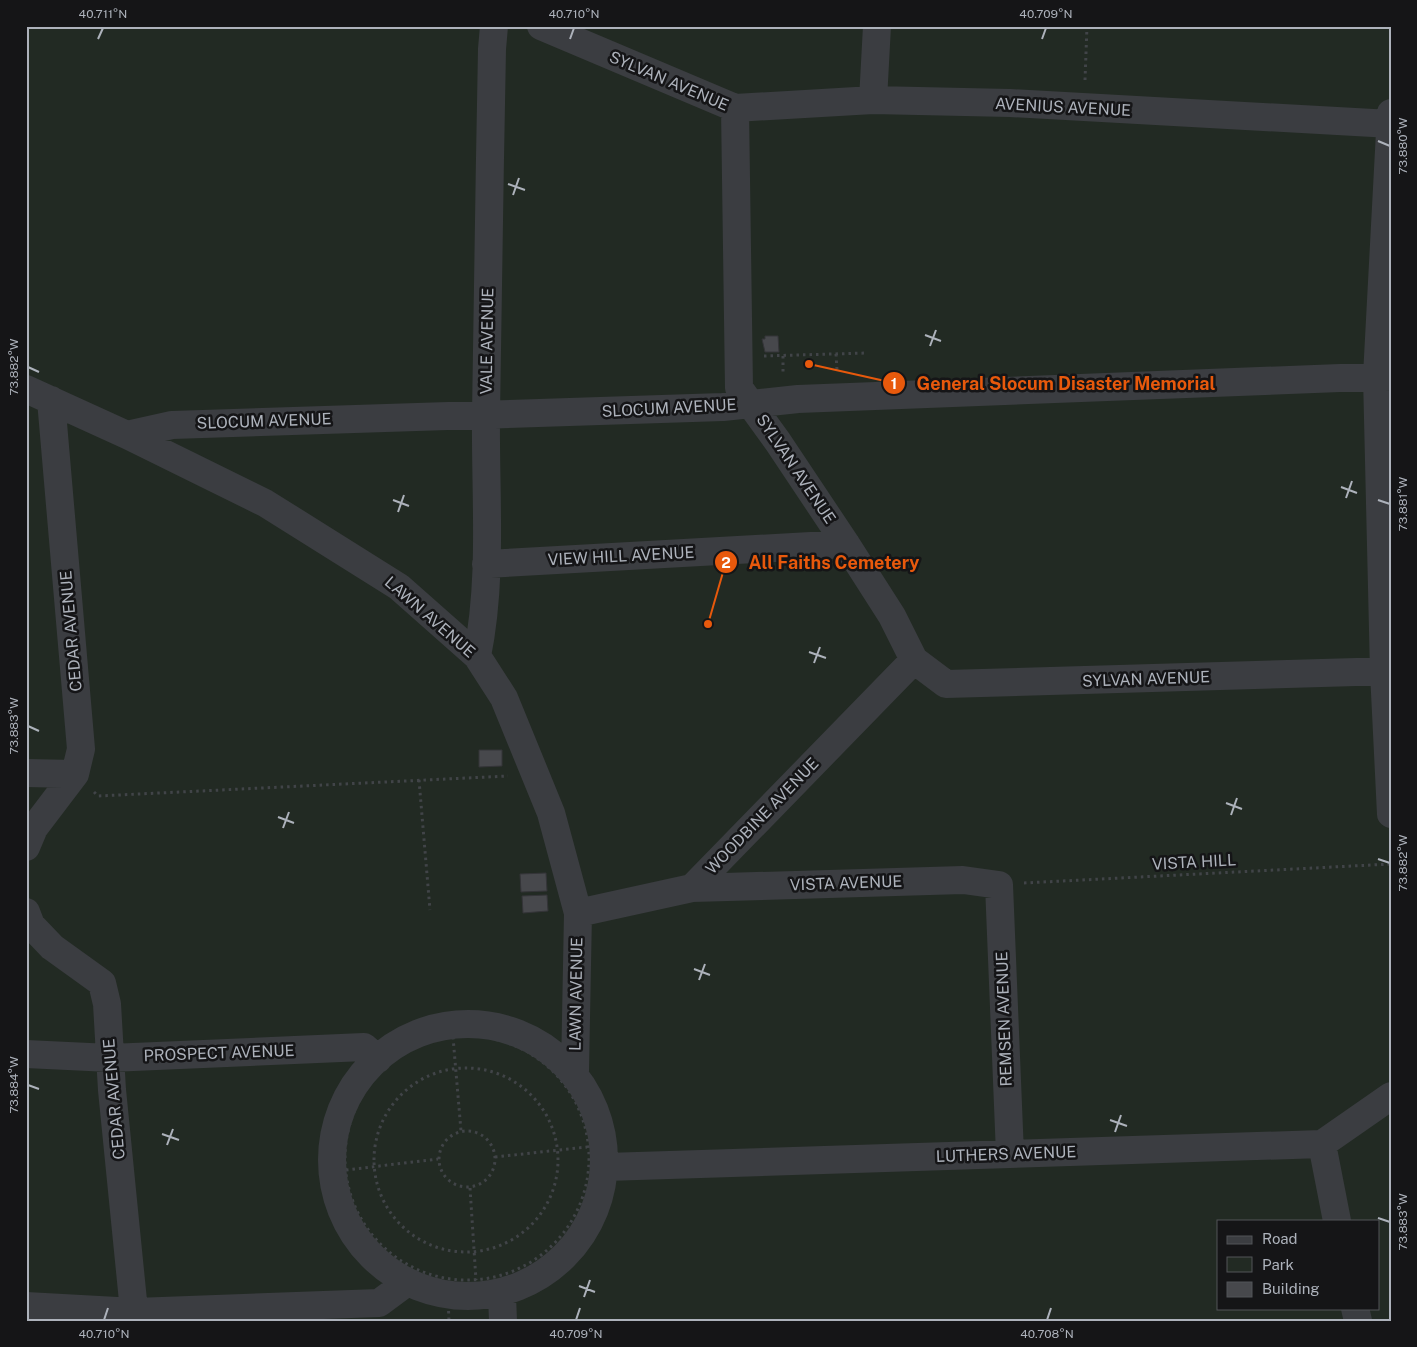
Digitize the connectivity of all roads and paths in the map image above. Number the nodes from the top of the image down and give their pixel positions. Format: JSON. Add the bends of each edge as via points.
{"nodes":[{"id":1,"x":494,"y":26,"type":"edge"},
{"id":2,"x":541,"y":26,"type":"edge"},
{"id":3,"x":876,"y":26,"type":"edge"},
{"id":4,"x":1087,"y":26,"type":"edge"},
{"id":5,"x":873,"y":100,"type":"junction"},
{"id":6,"x":735,"y":108,"type":"junction"},
{"id":7,"x":1084,"y":108,"type":"junction"},
{"id":8,"x":1391,"y":113,"type":"edge"},
{"id":9,"x":1390,"y":124,"type":"edge"},
{"id":10,"x":866,"y":353,"type":"dead end"},
{"id":11,"x":759,"y":356,"type":"dead end"},
{"id":12,"x":1384,"y":376,"type":"edge"},
{"id":13,"x":26,"y":388,"type":"edge"},
{"id":14,"x":51,"y":400,"type":"junction"},
{"id":15,"x":750,"y":404,"type":"junction"},
{"id":16,"x":486,"y":415,"type":"junction"},
{"id":17,"x":127,"y":435,"type":"junction"},
{"id":18,"x":846,"y":544,"type":"junction"},
{"id":19,"x":486,"y":564,"type":"junction"},
{"id":20,"x":477,"y":656,"type":"junction"},
{"id":21,"x":914,"y":660,"type":"junction"},
{"id":22,"x":1387,"y":672,"type":"edge"},
{"id":23,"x":26,"y":773,"type":"edge"},
{"id":24,"x":75,"y":774,"type":"junction"},
{"id":25,"x":535,"y":775,"type":"junction"},
{"id":26,"x":419,"y":780,"type":"junction"},
{"id":27,"x":1391,"y":814,"type":"edge"},
{"id":28,"x":26,"y":847,"type":"edge"},
{"id":29,"x":1391,"y":864,"type":"edge"},
{"id":30,"x":999,"y":885,"type":"junction"},
{"id":31,"x":692,"y":888,"type":"junction"},
{"id":32,"x":430,"y":910,"type":"dead end"},
{"id":33,"x":26,"y":912,"type":"edge"},
{"id":34,"x":578,"y":913,"type":"junction"},
{"id":35,"x":453,"y":1037,"type":"junction"},
{"id":36,"x":26,"y":1054,"type":"edge"},
{"id":37,"x":110,"y":1058,"type":"junction"},
{"id":38,"x":378,"y":1059,"type":"junction"},
{"id":39,"x":456,"y":1068,"type":"junction"},
{"id":40,"x":575,"y":1071,"type":"junction"},
{"id":41,"x":1391,"y":1096,"type":"edge"},
{"id":42,"x":461,"y":1131,"type":"junction"},
{"id":43,"x":1322,"y":1144,"type":"junction"},
{"id":44,"x":558,"y":1150,"type":"junction"},
{"id":45,"x":1010,"y":1154,"type":"junction"},
{"id":46,"x":495,"y":1157,"type":"junction"},
{"id":47,"x":598,"y":1157,"type":"junction"},
{"id":48,"x":438,"y":1160,"type":"junction"},
{"id":49,"x":374,"y":1167,"type":"junction"},
{"id":50,"x":346,"y":1170,"type":"junction"},
{"id":51,"x":470,"y":1188,"type":"junction"},
{"id":52,"x":1338,"y":1220,"type":"edge"},
{"id":53,"x":474,"y":1252,"type":"junction"},
{"id":54,"x":476,"y":1280,"type":"junction"},
{"id":55,"x":406,"y":1283,"type":"junction"},
{"id":56,"x":26,"y":1306,"type":"edge"},
{"id":57,"x":502,"y":1308,"type":"edge"},
{"id":58,"x":448,"y":1310,"type":"edge"},
{"id":59,"x":135,"y":1316,"type":"edge"}],
"edges":[{"from":1,"to":16,"type":"lane","name":"VALE AVENUE"},
{"from":2,"to":6,"type":"lane","name":"SYLVAN AVENUE"},
{"from":3,"to":5,"type":"lane"},
{"from":4,"to":7,"type":"path"},
{"from":5,"to":6,"type":"lane","name":"AVENIUS AVENUE"},
{"from":5,"to":7,"type":"lane","name":"AVENIUS AVENUE"},
{"from":6,"to":15,"type":"lane","name":"SYLVAN AVENUE","via":[[739,388]]},
{"from":7,"to":9,"type":"lane","name":"AVENIUS AVENUE"},
{"from":8,"to":9,"type":"lane"},
{"from":9,"to":12,"type":"lane"},
{"from":10,"to":11,"type":"path"},
{"from":12,"to":15,"type":"lane","name":"SLOCUM AVENUE","via":[[798,399]]},
{"from":12,"to":22,"type":"lane"},
{"from":13,"to":14,"type":"lane","name":"LAWN AVENUE"},
{"from":14,"to":17,"type":"lane","name":"LAWN AVENUE"},
{"from":14,"to":24,"type":"lane","name":"CEDAR AVENUE","via":[[81,748]]},
{"from":15,"to":16,"type":"lane","name":"SLOCUM AVENUE"},
{"from":15,"to":18,"type":"lane","name":"SYLVAN AVENUE"},
{"from":16,"to":17,"type":"lane","name":"SLOCUM AVENUE","via":[[172,425]]},
{"from":16,"to":19,"type":"lane","name":"VALE AVENUE"},
{"from":17,"to":20,"type":"lane","name":"LAWN AVENUE","via":[[264,503],[399,587]]},
{"from":18,"to":19,"type":"lane","name":"VIEW HILL AVENUE"},
{"from":18,"to":21,"type":"lane","name":"SYLVAN AVENUE","via":[[892,616]]},
{"from":19,"to":20,"type":"lane","name":"VALE AVENUE","via":[[483,626]]},
{"from":20,"to":25,"type":"lane","name":"LAWN AVENUE","via":[[504,698]]},
{"from":21,"to":22,"type":"lane","name":"SYLVAN AVENUE","via":[[946,684]]},
{"from":21,"to":31,"type":"lane","name":"WOODBINE AVENUE"},
{"from":22,"to":27,"type":"lane"},
{"from":23,"to":24,"type":"lane"},
{"from":24,"to":26,"type":"path","via":[[98,796]]},
{"from":24,"to":28,"type":"lane","name":"CEDAR AVENUE","via":[[34,828]]},
{"from":25,"to":26,"type":"path"},
{"from":25,"to":34,"type":"lane","name":"LAWN AVENUE","via":[[551,813]]},
{"from":26,"to":32,"type":"path"},
{"from":29,"to":30,"type":"path","name":"VISTA HILL"},
{"from":30,"to":31,"type":"lane","name":"VISTA AVENUE","via":[[963,880]]},
{"from":30,"to":45,"type":"lane","name":"REMSEN AVENUE"},
{"from":31,"to":34,"type":"lane","name":"WOODBINE AVENUE"},
{"from":33,"to":37,"type":"lane","name":"CEDAR AVENUE","via":[[31,925],[52,947],[102,982],[108,1004]]},
{"from":34,"to":40,"type":"lane","name":"LAWN AVENUE"},
{"from":35,"to":39,"type":"path"},
{"from":35,"to":47,"type":"path","via":[[471,1035],[501,1040],[529,1052],[553,1070],[572,1093]]},
{"from":35,"to":50,"type":"path","via":[[437,1039],[406,1051],[379,1072],[359,1100],[347,1132]]},
{"from":36,"to":37,"type":"lane","name":"PROSPECT AVENUE"},
{"from":37,"to":38,"type":"lane","name":"PROSPECT AVENUE","via":[[364,1047]]},
{"from":37,"to":59,"type":"lane","name":"CEDAR AVENUE"},
{"from":38,"to":40,"type":"lane","via":[[410,1038],[450,1025],[485,1024],[519,1031],[549,1047]]},
{"from":38,"to":55,"type":"lane","via":[[347,1097],[332,1138],[332,1181],[345,1223],[370,1258]]},
{"from":39,"to":42,"type":"path"},
{"from":39,"to":44,"type":"path","via":[[480,1069],[503,1076],[524,1088],[552,1127]]},
{"from":39,"to":49,"type":"path","via":[[428,1076],[405,1091],[387,1113],[376,1139]]},
{"from":40,"to":47,"type":"lane","via":[[596,1108],[604,1133]]},
{"from":41,"to":43,"type":"lane"},
{"from":42,"to":46,"type":"path","via":[[483,1136]]},
{"from":42,"to":48,"type":"path","via":[[442,1145]]},
{"from":43,"to":45,"type":"lane","name":"LUTHERS AVENUE"},
{"from":43,"to":52,"type":"lane"},
{"from":44,"to":46,"type":"path"},
{"from":44,"to":47,"type":"path"},
{"from":44,"to":53,"type":"path","via":[[552,1191],[530,1226],[513,1239]]},
{"from":45,"to":47,"type":"lane","name":"LUTHERS AVENUE"},
{"from":46,"to":51,"type":"path","via":[[489,1178]]},
{"from":47,"to":54,"type":"path","via":[[579,1210],[563,1235],[541,1256],[515,1271]]},
{"from":47,"to":57,"type":"lane","via":[[596,1210],[573,1247]]},
{"from":48,"to":49,"type":"path"},
{"from":48,"to":51,"type":"path","via":[[447,1181]]},
{"from":49,"to":50,"type":"path"},
{"from":49,"to":53,"type":"path","via":[[390,1212],[406,1230],[427,1243],[450,1251]]},
{"from":50,"to":54,"type":"path","via":[[352,1199],[367,1229],[390,1254],[419,1272],[452,1280]]},
{"from":51,"to":53,"type":"path"},
{"from":53,"to":54,"type":"path"},
{"from":55,"to":58,"type":"lane"},
{"from":55,"to":59,"type":"lane","via":[[379,1303]]},
{"from":56,"to":59,"type":"lane"},
{"from":57,"to":58,"type":"lane"}]}
